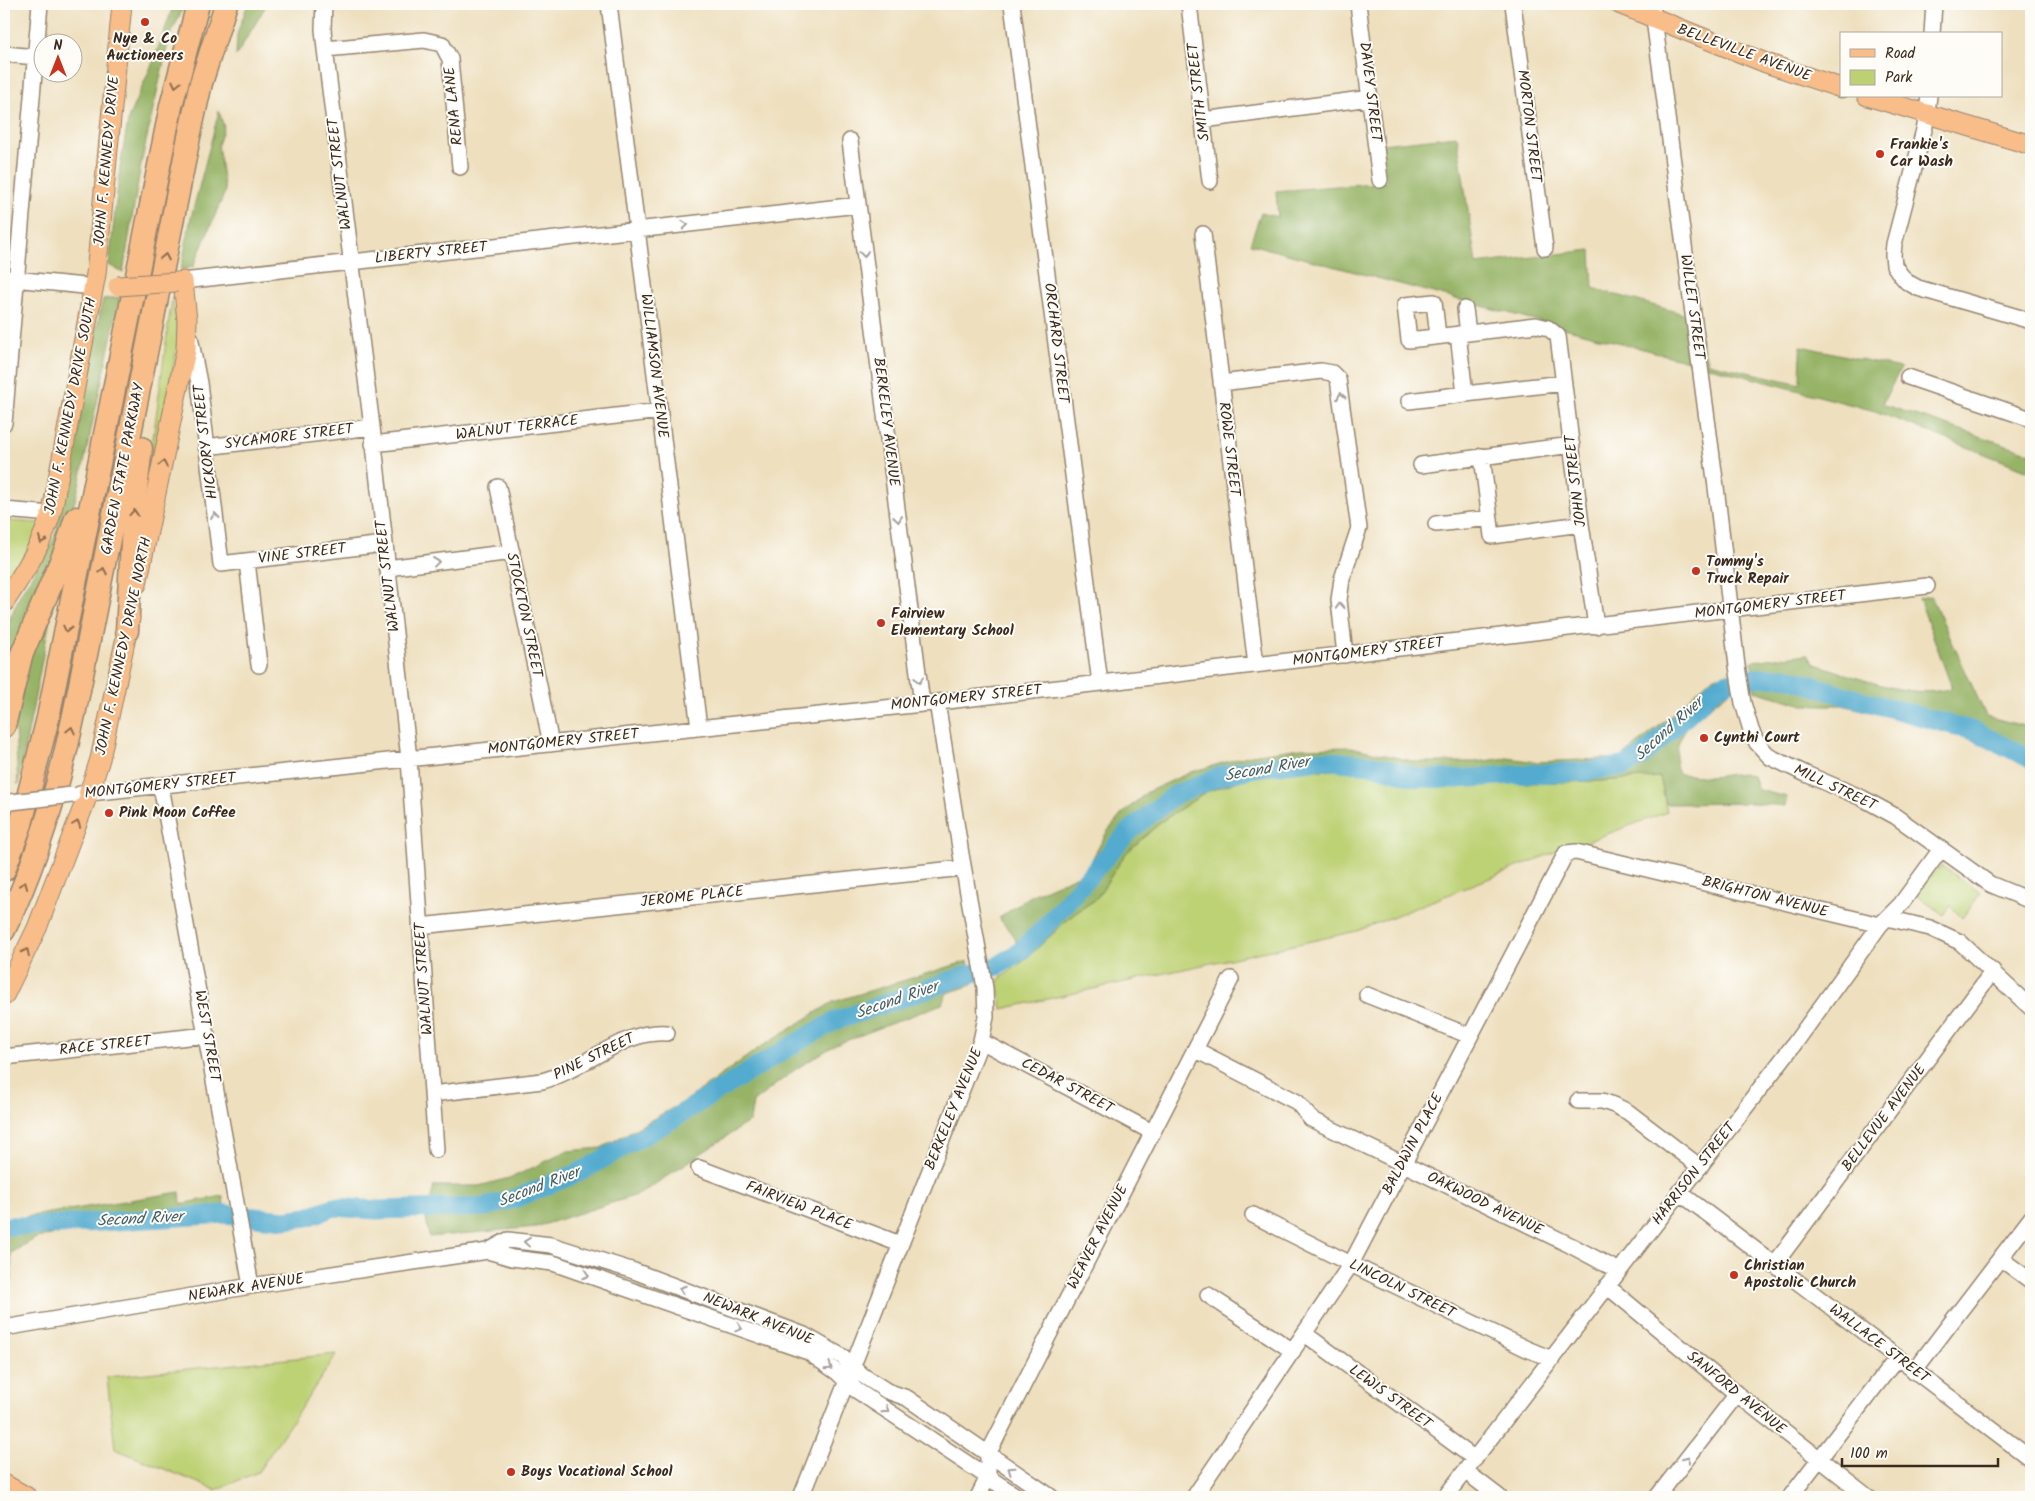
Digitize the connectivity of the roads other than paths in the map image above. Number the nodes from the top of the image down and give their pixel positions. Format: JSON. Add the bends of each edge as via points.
{"nodes":[{"id":1,"x":40,"y":4,"type":"edge"},
{"id":2,"x":122,"y":4,"type":"edge"},
{"id":3,"x":198,"y":4,"type":"edge"},
{"id":4,"x":226,"y":4,"type":"edge"},
{"id":5,"x":609,"y":4,"type":"edge"},
{"id":6,"x":1012,"y":4,"type":"edge"},
{"id":7,"x":1189,"y":4,"type":"edge"},
{"id":8,"x":1358,"y":4,"type":"edge"},
{"id":9,"x":1513,"y":4,"type":"edge"},
{"id":10,"x":1619,"y":4,"type":"edge"},
{"id":11,"x":1934,"y":4,"type":"edge"},
{"id":12,"x":322,"y":6,"type":"edge"},
{"id":13,"x":1653,"y":12,"type":"edge"},
{"id":14,"x":38,"y":32,"type":"edge"},
{"id":15,"x":1932,"y":32,"type":"edge"},
{"id":16,"x":325,"y":49,"type":"junction"},
{"id":17,"x":4,"y":54,"type":"edge"},
{"id":18,"x":32,"y":57,"type":"edge"},
{"id":19,"x":33,"y":82,"type":"edge"},
{"id":20,"x":1840,"y":88,"type":"edge"},
{"id":21,"x":1370,"y":98,"type":"junction"},
{"id":22,"x":1881,"y":98,"type":"edge"},
{"id":23,"x":1928,"y":105,"type":"edge"},
{"id":24,"x":1203,"y":120,"type":"junction"},
{"id":25,"x":850,"y":141,"type":"dead end"},
{"id":26,"x":2031,"y":145,"type":"edge"},
{"id":27,"x":460,"y":167,"type":"dead end"},
{"id":28,"x":1380,"y":180,"type":"dead end"},
{"id":29,"x":1210,"y":181,"type":"dead end"},
{"id":30,"x":858,"y":205,"type":"junction"},
{"id":31,"x":637,"y":230,"type":"junction"},
{"id":32,"x":1203,"y":234,"type":"dead end"},
{"id":33,"x":1545,"y":248,"type":"dead end"},
{"id":34,"x":350,"y":262,"type":"junction"},
{"id":35,"x":137,"y":272,"type":"junction"},
{"id":36,"x":9,"y":279,"type":"edge"},
{"id":37,"x":173,"y":281,"type":"junction"},
{"id":38,"x":94,"y":287,"type":"junction"},
{"id":39,"x":1465,"y":309,"type":"dead end"},
{"id":40,"x":187,"y":320,"type":"junction"},
{"id":41,"x":2031,"y":321,"type":"edge"},
{"id":42,"x":1463,"y":333,"type":"junction"},
{"id":43,"x":1438,"y":336,"type":"dead end"},
{"id":44,"x":1908,"y":377,"type":"dead end"},
{"id":45,"x":1221,"y":383,"type":"junction"},
{"id":46,"x":1564,"y":383,"type":"junction"},
{"id":47,"x":1464,"y":394,"type":"junction"},
{"id":48,"x":1409,"y":401,"type":"dead end"},
{"id":49,"x":660,"y":411,"type":"junction"},
{"id":50,"x":2031,"y":418,"type":"edge"},
{"id":51,"x":4,"y":423,"type":"edge"},
{"id":52,"x":372,"y":427,"type":"junction"},
{"id":53,"x":373,"y":444,"type":"junction"},
{"id":54,"x":1572,"y":445,"type":"junction"},
{"id":55,"x":206,"y":447,"type":"junction"},
{"id":56,"x":1482,"y":456,"type":"junction"},
{"id":57,"x":1421,"y":465,"type":"dead end"},
{"id":58,"x":498,"y":487,"type":"dead end"},
{"id":59,"x":4,"y":510,"type":"edge"},
{"id":60,"x":51,"y":516,"type":"junction"},
{"id":61,"x":1490,"y":518,"type":"junction"},
{"id":62,"x":1436,"y":524,"type":"dead end"},
{"id":63,"x":1581,"y":524,"type":"junction"},
{"id":64,"x":384,"y":544,"type":"junction"},
{"id":65,"x":512,"y":552,"type":"junction"},
{"id":66,"x":246,"y":561,"type":"junction"},
{"id":67,"x":220,"y":564,"type":"joint"},
{"id":68,"x":387,"y":568,"type":"junction"},
{"id":69,"x":1927,"y":586,"type":"dead end"},
{"id":70,"x":4,"y":603,"type":"edge"},
{"id":71,"x":1731,"y":610,"type":"junction"},
{"id":72,"x":1596,"y":626,"type":"junction"},
{"id":73,"x":127,"y":631,"type":"junction"},
{"id":74,"x":1345,"y":655,"type":"junction"},
{"id":75,"x":259,"y":665,"type":"dead end"},
{"id":76,"x":1256,"y":665,"type":"junction"},
{"id":77,"x":1100,"y":683,"type":"junction"},
{"id":78,"x":930,"y":703,"type":"junction"},
{"id":79,"x":4,"y":726,"type":"edge"},
{"id":80,"x":699,"y":728,"type":"junction"},
{"id":81,"x":551,"y":744,"type":"junction"},
{"id":82,"x":409,"y":759,"type":"junction"},
{"id":83,"x":161,"y":786,"type":"junction"},
{"id":84,"x":81,"y":794,"type":"junction"},
{"id":85,"x":8,"y":802,"type":"edge"},
{"id":86,"x":1941,"y":849,"type":"junction"},
{"id":87,"x":963,"y":868,"type":"junction"},
{"id":88,"x":4,"y":870,"type":"edge"},
{"id":89,"x":1650,"y":870,"type":"joint"},
{"id":90,"x":2031,"y":901,"type":"edge"},
{"id":91,"x":1883,"y":922,"type":"junction"},
{"id":92,"x":420,"y":926,"type":"junction"},
{"id":93,"x":4,"y":930,"type":"edge"},
{"id":94,"x":1993,"y":971,"type":"junction"},
{"id":95,"x":1231,"y":979,"type":"dead end"},
{"id":96,"x":1367,"y":995,"type":"dead end"},
{"id":97,"x":4,"y":996,"type":"edge"},
{"id":98,"x":2031,"y":1008,"type":"edge"},
{"id":99,"x":667,"y":1033,"type":"dead end"},
{"id":100,"x":207,"y":1035,"type":"junction"},
{"id":101,"x":1470,"y":1036,"type":"junction"},
{"id":102,"x":981,"y":1041,"type":"junction"},
{"id":103,"x":1196,"y":1050,"type":"junction"},
{"id":104,"x":4,"y":1057,"type":"edge"},
{"id":105,"x":432,"y":1094,"type":"junction"},
{"id":106,"x":1578,"y":1101,"type":"dead end"},
{"id":107,"x":1152,"y":1132,"type":"junction"},
{"id":108,"x":436,"y":1150,"type":"dead end"},
{"id":109,"x":1402,"y":1164,"type":"junction"},
{"id":110,"x":1700,"y":1167,"type":"junction"},
{"id":111,"x":699,"y":1168,"type":"dead end"},
{"id":112,"x":1679,"y":1192,"type":"junction"},
{"id":113,"x":1253,"y":1216,"type":"dead end"},
{"id":114,"x":2031,"y":1218,"type":"edge"},
{"id":115,"x":900,"y":1244,"type":"junction"},
{"id":116,"x":488,"y":1250,"type":"junction"},
{"id":117,"x":2001,"y":1259,"type":"junction"},
{"id":118,"x":1351,"y":1264,"type":"junction"},
{"id":119,"x":1774,"y":1265,"type":"junction"},
{"id":120,"x":1619,"y":1271,"type":"junction"},
{"id":121,"x":2031,"y":1281,"type":"edge"},
{"id":122,"x":251,"y":1286,"type":"junction"},
{"id":123,"x":1607,"y":1286,"type":"junction"},
{"id":124,"x":1208,"y":1295,"type":"dead end"},
{"id":125,"x":4,"y":1328,"type":"edge"},
{"id":126,"x":1304,"y":1334,"type":"junction"},
{"id":127,"x":1293,"y":1351,"type":"junction"},
{"id":128,"x":1897,"y":1358,"type":"junction"},
{"id":129,"x":1552,"y":1359,"type":"junction"},
{"id":130,"x":852,"y":1366,"type":"junction"},
{"id":131,"x":1914,"y":1371,"type":"junction"},
{"id":132,"x":847,"y":1381,"type":"junction"},
{"id":133,"x":1737,"y":1394,"type":"junction"},
{"id":134,"x":988,"y":1454,"type":"junction"},
{"id":135,"x":1475,"y":1459,"type":"junction"},
{"id":136,"x":1818,"y":1459,"type":"junction"},
{"id":137,"x":2031,"y":1460,"type":"edge"},
{"id":138,"x":1465,"y":1471,"type":"junction"},
{"id":139,"x":988,"y":1477,"type":"junction"},
{"id":140,"x":4,"y":1484,"type":"edge"},
{"id":141,"x":27,"y":1497,"type":"edge"},
{"id":142,"x":801,"y":1497,"type":"edge"},
{"id":143,"x":978,"y":1497,"type":"edge"},
{"id":144,"x":1018,"y":1497,"type":"edge"},
{"id":145,"x":1051,"y":1497,"type":"edge"},
{"id":146,"x":1194,"y":1497,"type":"edge"},
{"id":147,"x":1445,"y":1497,"type":"edge"},
{"id":148,"x":1499,"y":1497,"type":"edge"},
{"id":149,"x":1657,"y":1497,"type":"edge"},
{"id":150,"x":1790,"y":1497,"type":"edge"},
{"id":151,"x":1868,"y":1497,"type":"edge"}],
"edges":[{"from":1,"to":14,"type":"street"},
{"from":2,"to":38,"type":"main road","name":"JOHN F. KENNEDY DRIVE"},
{"from":3,"to":35,"type":"highway","name":"GARDEN STATE PARKWAY","one_way":true,"via":[[171,106]]},
{"from":37,"to":4,"type":"highway","name":"GARDEN STATE PARKWAY","one_way":true,"via":[[201,84]]},
{"from":5,"to":31,"type":"street","name":"WILLIAMSON AVENUE"},
{"from":6,"to":77,"type":"street","name":"ORCHARD STREET"},
{"from":7,"to":24,"type":"street","name":"SMITH STREET"},
{"from":8,"to":21,"type":"street","name":"DAVEY STREET"},
{"from":9,"to":33,"type":"street","name":"MORTON STREET"},
{"from":10,"to":13,"type":"main road","name":"BELLEVILLE AVENUE"},
{"from":11,"to":15,"type":"street"},
{"from":12,"to":16,"type":"street","name":"WALNUT STREET"},
{"from":13,"to":20,"type":"main road","name":"BELLEVILLE AVENUE","via":[[1766,63]]},
{"from":13,"to":71,"type":"street","name":"WILLET STREET"},
{"from":16,"to":27,"type":"street","name":"RENA LANE","via":[[424,40],[442,44],[450,59]]},
{"from":16,"to":34,"type":"street","name":"WALNUT STREET"},
{"from":17,"to":18,"type":"street"},
{"from":19,"to":36,"type":"street"},
{"from":21,"to":24,"type":"street"},
{"from":21,"to":28,"type":"street","name":"DAVEY STREET"},
{"from":22,"to":23,"type":"main road"},
{"from":23,"to":26,"type":"main road"},
{"from":23,"to":41,"type":"street","via":[[1894,244],[1894,265],[1907,282],[1918,288]]},
{"from":24,"to":29,"type":"street","name":"SMITH STREET"},
{"from":25,"to":30,"type":"street","name":"BERKELEY AVENUE"},
{"from":31,"to":30,"type":"street","name":"LIBERTY STREET","one_way":true},
{"from":30,"to":78,"type":"street","name":"BERKELEY AVENUE","one_way":true},
{"from":31,"to":34,"type":"street","name":"LIBERTY STREET"},
{"from":31,"to":49,"type":"street","name":"WILLIAMSON AVENUE"},
{"from":32,"to":45,"type":"street","name":"ROWE STREET"},
{"from":34,"to":37,"type":"street","name":"LIBERTY STREET"},
{"from":34,"to":52,"type":"street","name":"WALNUT STREET"},
{"from":35,"to":79,"type":"highway","via":[[74,526],[21,656]]},
{"from":35,"to":88,"type":"highway","name":"GARDEN STATE PARKWAY","one_way":true,"via":[[48,718],[20,824]]},
{"from":36,"to":38,"type":"street","name":"LIBERTY STREET"},
{"from":36,"to":51,"type":"street"},
{"from":37,"to":38,"type":"main road","name":"LIBERTY STREET","bridge":true},
{"from":37,"to":40,"type":"main road","name":"JOHN F. KENNEDY DRIVE NORTH"},
{"from":73,"to":37,"type":"highway","one_way":true,"via":[[134,506]]},
{"from":93,"to":37,"type":"highway","name":"GARDEN STATE PARKWAY","one_way":true,"via":[[39,845],[62,770]]},
{"from":38,"to":60,"type":"main road","name":"JOHN F. KENNEDY DRIVE SOUTH"},
{"from":39,"to":42,"type":"street"},
{"from":40,"to":55,"type":"street","name":"HICKORY STREET"},
{"from":73,"to":40,"type":"main road","name":"JOHN F. KENNEDY DRIVE NORTH","one_way":true,"via":[[185,359]]},
{"from":42,"to":43,"type":"street"},
{"from":42,"to":46,"type":"street","name":"JOHN STREET","via":[[1536,325],[1548,328],[1558,336]]},
{"from":42,"to":47,"type":"street"},
{"from":44,"to":50,"type":"street"},
{"from":74,"to":45,"type":"street","one_way":true,"via":[[1339,600],[1342,579],[1359,528],[1338,379],[1332,373],[1321,371]]},
{"from":45,"to":76,"type":"street","name":"ROWE STREET"},
{"from":46,"to":47,"type":"street"},
{"from":46,"to":54,"type":"street","name":"JOHN STREET"},
{"from":47,"to":48,"type":"street"},
{"from":49,"to":53,"type":"street","name":"WALNUT TERRACE"},
{"from":49,"to":80,"type":"street","name":"WILLIAMSON AVENUE"},
{"from":52,"to":53,"type":"street","name":"WALNUT STREET"},
{"from":52,"to":55,"type":"street","name":"SYCAMORE STREET"},
{"from":53,"to":64,"type":"street","name":"WALNUT STREET"},
{"from":54,"to":56,"type":"street"},
{"from":54,"to":63,"type":"street","name":"JOHN STREET"},
{"from":67,"to":55,"type":"street","name":"HICKORY STREET","one_way":true},
{"from":56,"to":57,"type":"street"},
{"from":56,"to":61,"type":"street"},
{"from":58,"to":65,"type":"street","name":"STOCKTON STREET"},
{"from":59,"to":60,"type":"street"},
{"from":60,"to":70,"type":"main road","name":"JOHN F. KENNEDY DRIVE SOUTH","one_way":true,"via":[[38,550]]},
{"from":61,"to":62,"type":"street"},
{"from":61,"to":63,"type":"street","via":[[1492,536]]},
{"from":63,"to":72,"type":"street","name":"JOHN STREET"},
{"from":64,"to":66,"type":"street","name":"VINE STREET"},
{"from":64,"to":68,"type":"street","name":"WALNUT STREET"},
{"from":68,"to":65,"type":"street","one_way":true},
{"from":65,"to":81,"type":"street","name":"STOCKTON STREET"},
{"from":66,"to":67,"type":"street","name":"VINE STREET"},
{"from":66,"to":75,"type":"street"},
{"from":68,"to":82,"type":"street","name":"WALNUT STREET"},
{"from":69,"to":71,"type":"street","name":"MONTGOMERY STREET"},
{"from":71,"to":72,"type":"street","name":"MONTGOMERY STREET"},
{"from":71,"to":86,"type":"street","name":"MILL STREET","via":[[1748,724],[1757,743],[1770,757],[1862,798],[1895,816]]},
{"from":72,"to":74,"type":"street","name":"MONTGOMERY STREET"},
{"from":73,"to":84,"type":"main road","name":"JOHN F. KENNEDY DRIVE NORTH","via":[[100,759]]},
{"from":74,"to":76,"type":"street","name":"MONTGOMERY STREET"},
{"from":76,"to":77,"type":"street","name":"MONTGOMERY STREET"},
{"from":77,"to":78,"type":"street","name":"MONTGOMERY STREET"},
{"from":78,"to":80,"type":"street","name":"MONTGOMERY STREET"},
{"from":78,"to":87,"type":"street","name":"BERKELEY AVENUE"},
{"from":80,"to":81,"type":"street","name":"MONTGOMERY STREET"},
{"from":81,"to":82,"type":"street","name":"MONTGOMERY STREET"},
{"from":82,"to":83,"type":"street","name":"MONTGOMERY STREET"},
{"from":82,"to":92,"type":"street","name":"WALNUT STREET"},
{"from":83,"to":84,"type":"street","name":"MONTGOMERY STREET"},
{"from":83,"to":100,"type":"street","name":"WEST STREET"},
{"from":84,"to":85,"type":"street","name":"MONTGOMERY STREET","bridge":true},
{"from":97,"to":84,"type":"main road","name":"JOHN F. KENNEDY DRIVE NORTH","one_way":true,"via":[[37,928]]},
{"from":86,"to":90,"type":"street","name":"MILL STREET","via":[[1990,884]]},
{"from":86,"to":91,"type":"street","name":"HARRISON STREET","via":[[1901,904]]},
{"from":87,"to":92,"type":"street","name":"JEROME PLACE"},
{"from":87,"to":102,"type":"street","name":"BERKELEY AVENUE","via":[[985,988],[986,1017]]},
{"from":89,"to":91,"type":"street","name":"BRIGHTON AVENUE"},
{"from":89,"to":101,"type":"street","name":"BALDWIN PLACE","via":[[1576,852],[1566,853]]},
{"from":91,"to":94,"type":"street","name":"BRIGHTON AVENUE","via":[[1945,934],[1960,942]]},
{"from":91,"to":110,"type":"street","name":"HARRISON STREET"},
{"from":92,"to":105,"type":"street","name":"WALNUT STREET"},
{"from":94,"to":98,"type":"street","name":"BRIGHTON AVENUE"},
{"from":94,"to":119,"type":"street","name":"BELLEVUE AVENUE"},
{"from":95,"to":103,"type":"street","name":"WEAVER AVENUE"},
{"from":96,"to":101,"type":"street"},
{"from":99,"to":105,"type":"street","name":"PINE STREET","via":[[636,1036],[542,1081]]},
{"from":100,"to":104,"type":"street","name":"RACE STREET"},
{"from":100,"to":122,"type":"street","name":"WEST STREET"},
{"from":101,"to":109,"type":"street","name":"BALDWIN PLACE"},
{"from":102,"to":107,"type":"street","name":"CEDAR STREET"},
{"from":102,"to":115,"type":"street","name":"BERKELEY AVENUE"},
{"from":103,"to":107,"type":"street","name":"WEAVER AVENUE"},
{"from":103,"to":109,"type":"street","name":"OAKWOOD AVENUE","via":[[1297,1102],[1311,1119]]},
{"from":105,"to":108,"type":"street","name":"WALNUT STREET"},
{"from":106,"to":110,"type":"street","via":[[1602,1101],[1628,1112]]},
{"from":107,"to":134,"type":"street","name":"WEAVER AVENUE"},
{"from":109,"to":118,"type":"street","name":"BALDWIN PLACE"},
{"from":109,"to":120,"type":"street","name":"OAKWOOD AVENUE"},
{"from":110,"to":112,"type":"street","name":"HARRISON STREET"},
{"from":111,"to":115,"type":"street","name":"FAIRVIEW PLACE"},
{"from":112,"to":119,"type":"street","name":"WALLACE STREET"},
{"from":112,"to":120,"type":"street","name":"HARRISON STREET"},
{"from":113,"to":118,"type":"street","name":"LINCOLN STREET"},
{"from":114,"to":117,"type":"street"},
{"from":115,"to":130,"type":"street","name":"BERKELEY AVENUE"},
{"from":116,"to":122,"type":"street","name":"NEWARK AVENUE"},
{"from":130,"to":116,"type":"street","name":"NEWARK AVENUE","one_way":true,"via":[[804,1334],[634,1271],[551,1245],[508,1240]]},
{"from":116,"to":132,"type":"street","name":"NEWARK AVENUE","one_way":true,"via":[[512,1258],[553,1263],[808,1352]]},
{"from":117,"to":121,"type":"street"},
{"from":117,"to":131,"type":"street"},
{"from":118,"to":126,"type":"street","name":"BALDWIN PLACE"},
{"from":118,"to":129,"type":"street","name":"LINCOLN STREET"},
{"from":119,"to":128,"type":"street","name":"WALLACE STREET"},
{"from":120,"to":123,"type":"street","name":"HARRISON STREET"},
{"from":122,"to":125,"type":"street","name":"NEWARK AVENUE"},
{"from":123,"to":129,"type":"street","name":"HARRISON STREET"},
{"from":123,"to":133,"type":"street","name":"SANFORD AVENUE"},
{"from":124,"to":127,"type":"street"},
{"from":126,"to":127,"type":"street","name":"BALDWIN PLACE"},
{"from":126,"to":135,"type":"street","name":"LEWIS STREET"},
{"from":127,"to":146,"type":"street","name":"BALDWIN PLACE"},
{"from":128,"to":131,"type":"street","name":"WALLACE STREET"},
{"from":128,"to":136,"type":"street"},
{"from":129,"to":135,"type":"street","name":"HARRISON STREET"},
{"from":130,"to":132,"type":"street","name":"BERKELEY AVENUE"},
{"from":130,"to":134,"type":"street","name":"NEWARK AVENUE","via":[[887,1391],[907,1398]]},
{"from":131,"to":137,"type":"street","name":"WALLACE STREET"},
{"from":132,"to":139,"type":"street","name":"NEWARK AVENUE","one_way":true},
{"from":132,"to":142,"type":"street","name":"BERKELEY AVENUE"},
{"from":133,"to":136,"type":"street","name":"SANFORD AVENUE"},
{"from":149,"to":133,"type":"street","one_way":true},
{"from":134,"to":139,"type":"street","name":"WEAVER AVENUE"},
{"from":145,"to":134,"type":"street","name":"NEWARK AVENUE","one_way":true},
{"from":135,"to":138,"type":"street","name":"HARRISON STREET"},
{"from":136,"to":150,"type":"street"},
{"from":136,"to":151,"type":"street","name":"SANFORD AVENUE"},
{"from":138,"to":147,"type":"street","name":"HARRISON STREET"},
{"from":138,"to":148,"type":"street"},
{"from":139,"to":143,"type":"street","name":"WEAVER AVENUE"},
{"from":139,"to":144,"type":"street","name":"NEWARK AVENUE"},
{"from":140,"to":141,"type":"main road"}]}
